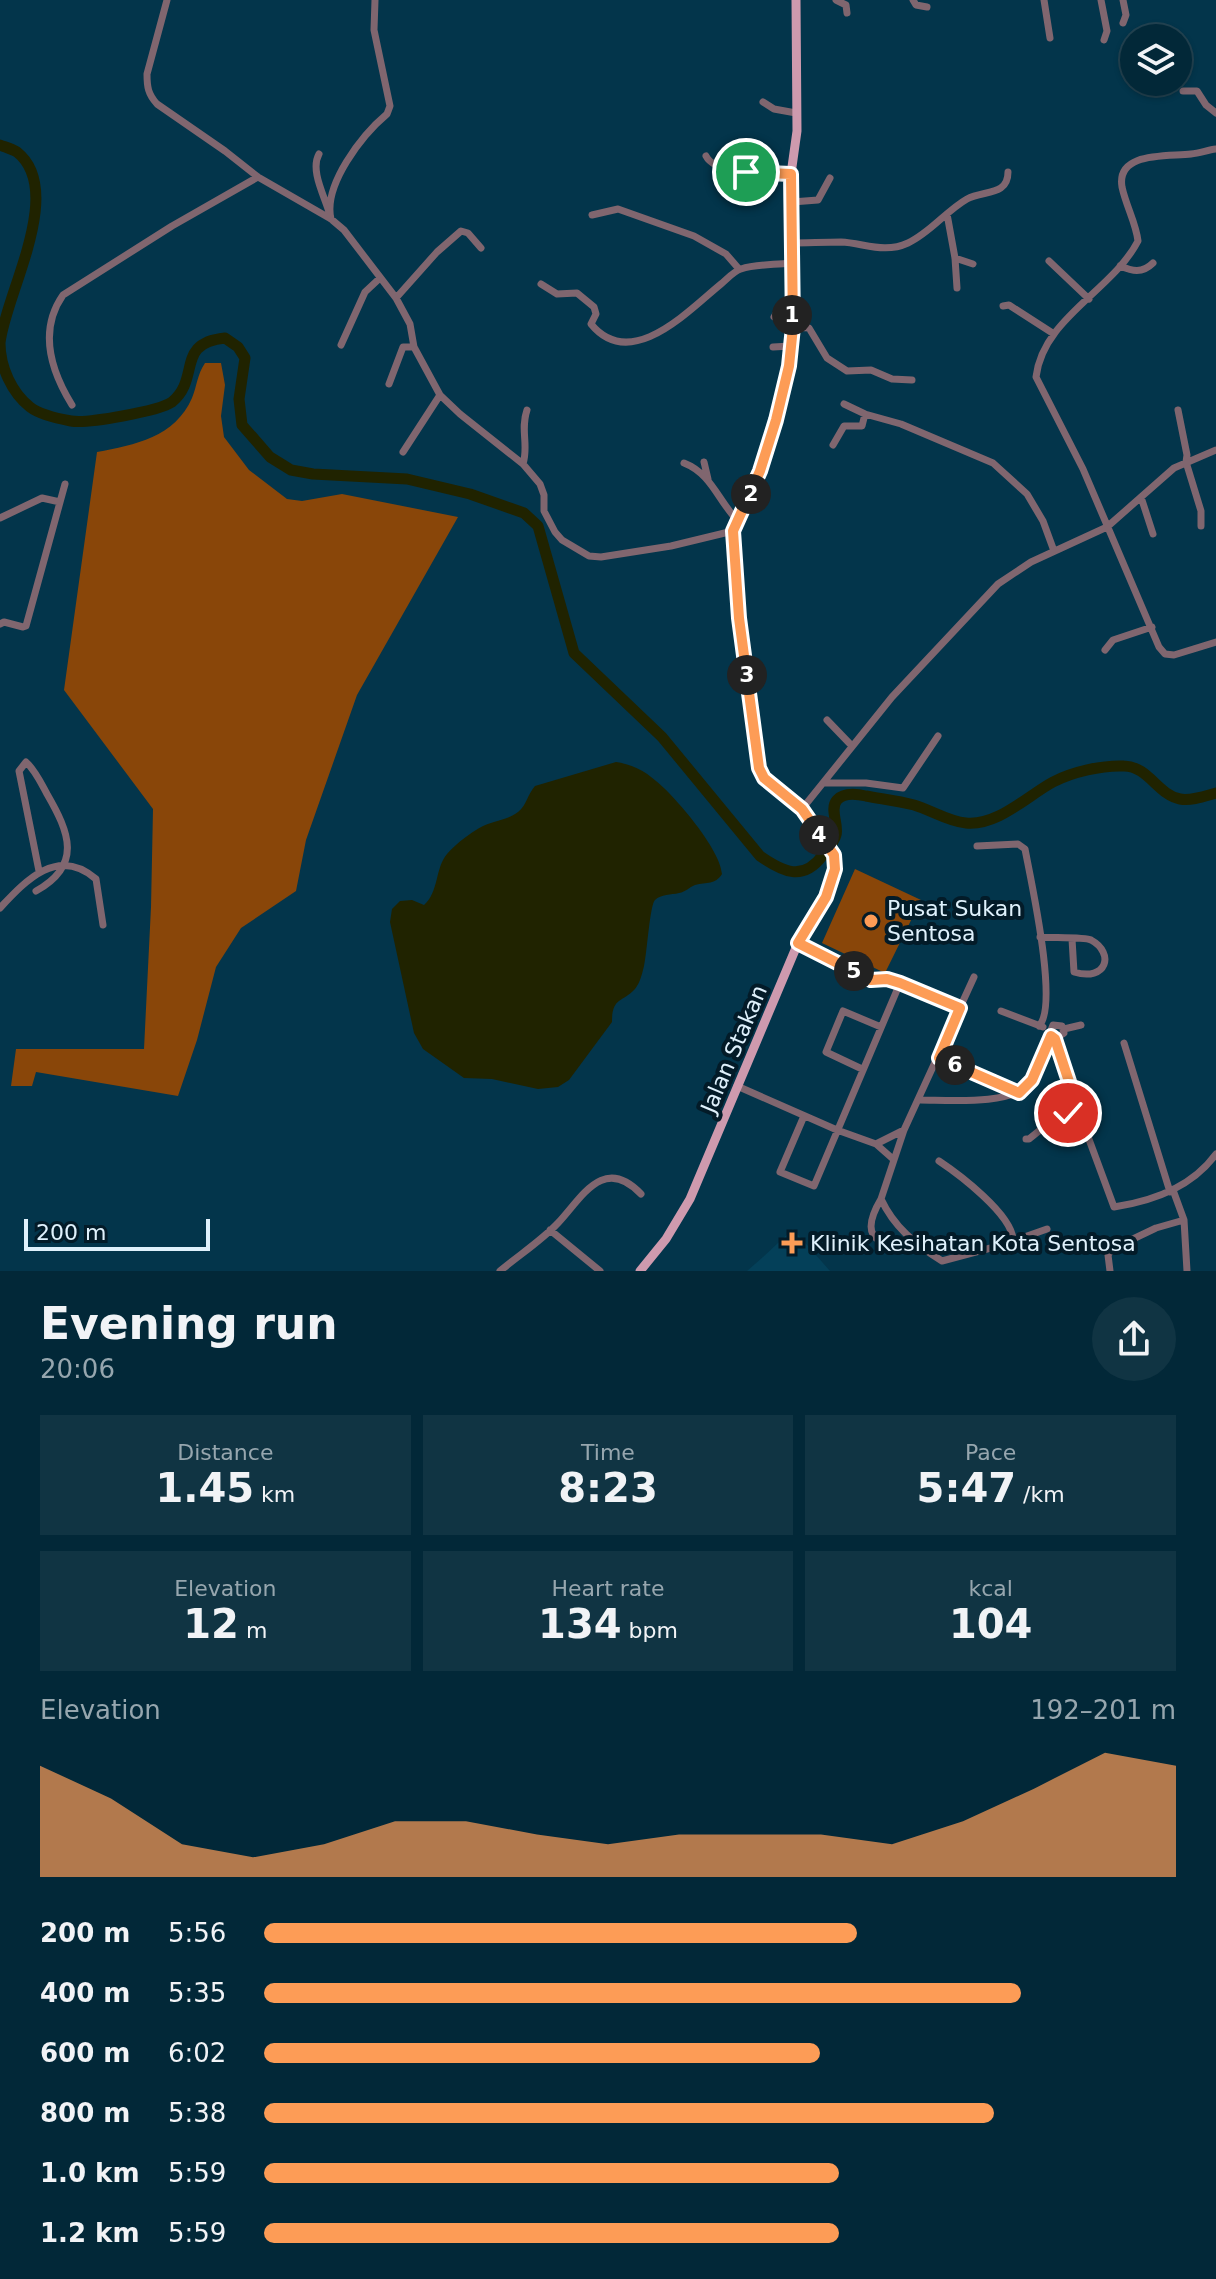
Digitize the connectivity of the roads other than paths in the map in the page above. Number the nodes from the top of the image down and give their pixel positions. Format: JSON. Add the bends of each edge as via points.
{"nodes":[{"id":1,"x":167,"y":0,"type":"edge"},
{"id":2,"x":375,"y":0,"type":"edge"},
{"id":3,"x":796,"y":0,"type":"edge"},
{"id":4,"x":836,"y":0,"type":"edge"},
{"id":5,"x":913,"y":0,"type":"edge"},
{"id":6,"x":1044,"y":0,"type":"edge"},
{"id":7,"x":1101,"y":0,"type":"edge"},
{"id":8,"x":1123,"y":0,"type":"edge"},
{"id":9,"x":927,"y":7,"type":"dead end"},
{"id":10,"x":847,"y":13,"type":"dead end"},
{"id":11,"x":1123,"y":23,"type":"dead end"},
{"id":12,"x":1050,"y":38,"type":"dead end"},
{"id":13,"x":1104,"y":40,"type":"dead end"},
{"id":14,"x":1192,"y":91,"type":"edge"},
{"id":15,"x":763,"y":102,"type":"dead end"},
{"id":16,"x":796,"y":113,"type":"junction"},
{"id":17,"x":1216,"y":113,"type":"edge"},
{"id":18,"x":1216,"y":149,"type":"edge"},
{"id":19,"x":319,"y":154,"type":"dead end"},
{"id":20,"x":706,"y":156,"type":"dead end"},
{"id":21,"x":1008,"y":172,"type":"dead end"},
{"id":22,"x":791,"y":174,"type":"junction"},
{"id":23,"x":258,"y":177,"type":"junction"},
{"id":24,"x":830,"y":178,"type":"dead end"},
{"id":25,"x":792,"y":202,"type":"junction"},
{"id":26,"x":947,"y":214,"type":"junction"},
{"id":27,"x":592,"y":215,"type":"dead end"},
{"id":28,"x":330,"y":217,"type":"junction"},
{"id":29,"x":791,"y":243,"type":"junction"},
{"id":30,"x":481,"y":248,"type":"dead end"},
{"id":31,"x":955,"y":258,"type":"junction"},
{"id":32,"x":1049,"y":261,"type":"dead end"},
{"id":33,"x":790,"y":263,"type":"junction"},
{"id":34,"x":1153,"y":263,"type":"dead end"},
{"id":35,"x":973,"y":264,"type":"dead end"},
{"id":36,"x":1120,"y":266,"type":"junction"},
{"id":37,"x":739,"y":269,"type":"junction"},
{"id":38,"x":380,"y":278,"type":"junction"},
{"id":39,"x":541,"y":284,"type":"dead end"},
{"id":40,"x":957,"y":288,"type":"dead end"},
{"id":41,"x":396,"y":298,"type":"junction"},
{"id":42,"x":1089,"y":299,"type":"junction"},
{"id":43,"x":1003,"y":306,"type":"dead end"},
{"id":44,"x":792,"y":309,"type":"junction"},
{"id":45,"x":774,"y":317,"type":"dead end"},
{"id":46,"x":793,"y":327,"type":"junction"},
{"id":47,"x":1054,"y":334,"type":"junction"},
{"id":48,"x":341,"y":345,"type":"dead end"},
{"id":49,"x":791,"y":346,"type":"junction"},
{"id":50,"x":414,"y":347,"type":"junction"},
{"id":51,"x":773,"y":347,"type":"dead end"},
{"id":52,"x":912,"y":380,"type":"dead end"},
{"id":53,"x":389,"y":384,"type":"dead end"},
{"id":54,"x":440,"y":395,"type":"junction"},
{"id":55,"x":844,"y":404,"type":"dead end"},
{"id":56,"x":72,"y":405,"type":"dead end"},
{"id":57,"x":527,"y":410,"type":"dead end"},
{"id":58,"x":1178,"y":410,"type":"dead end"},
{"id":59,"x":865,"y":414,"type":"junction"},
{"id":60,"x":833,"y":445,"type":"dead end"},
{"id":61,"x":1216,"y":450,"type":"edge"},
{"id":62,"x":403,"y":452,"type":"dead end"},
{"id":63,"x":704,"y":462,"type":"dead end"},
{"id":64,"x":1186,"y":462,"type":"junction"},
{"id":65,"x":684,"y":463,"type":"dead end"},
{"id":66,"x":523,"y":464,"type":"junction"},
{"id":67,"x":708,"y":479,"type":"junction"},
{"id":68,"x":65,"y":484,"type":"dead end"},
{"id":69,"x":1141,"y":497,"type":"junction"},
{"id":70,"x":60,"y":502,"type":"junction"},
{"id":71,"x":0,"y":518,"type":"edge"},
{"id":72,"x":738,"y":521,"type":"junction"},
{"id":73,"x":1201,"y":526,"type":"dead end"},
{"id":74,"x":1107,"y":527,"type":"junction"},
{"id":75,"x":733,"y":531,"type":"junction"},
{"id":76,"x":1153,"y":534,"type":"dead end"},
{"id":77,"x":1054,"y":551,"type":"junction"},
{"id":78,"x":0,"y":624,"type":"edge"},
{"id":79,"x":1152,"y":627,"type":"junction"},
{"id":80,"x":1216,"y":642,"type":"edge"},
{"id":81,"x":1105,"y":650,"type":"dead end"},
{"id":82,"x":827,"y":720,"type":"dead end"},
{"id":83,"x":938,"y":736,"type":"dead end"},
{"id":84,"x":852,"y":746,"type":"junction"},
{"id":85,"x":823,"y":783,"type":"junction"},
{"id":86,"x":802,"y":809,"type":"junction"},
{"id":87,"x":977,"y":846,"type":"dead end"},
{"id":88,"x":64,"y":864,"type":"junction"},
{"id":89,"x":39,"y":871,"type":"junction"},
{"id":90,"x":36,"y":891,"type":"dead end"},
{"id":91,"x":0,"y":908,"type":"edge"},
{"id":92,"x":103,"y":925,"type":"dead end"},
{"id":93,"x":1040,"y":937,"type":"junction"},
{"id":94,"x":1072,"y":939,"type":"junction"},
{"id":95,"x":798,"y":943,"type":"junction"},
{"id":96,"x":974,"y":977,"type":"dead end"},
{"id":97,"x":900,"y":983,"type":"junction"},
{"id":98,"x":960,"y":1008,"type":"junction"},
{"id":99,"x":1001,"y":1011,"type":"dead end"},
{"id":100,"x":1081,"y":1025,"type":"dead end"},
{"id":101,"x":1039,"y":1026,"type":"junction"},
{"id":102,"x":881,"y":1027,"type":"junction"},
{"id":103,"x":1052,"y":1035,"type":"junction"},
{"id":104,"x":1124,"y":1043,"type":"dead end"},
{"id":105,"x":939,"y":1058,"type":"junction"},
{"id":106,"x":862,"y":1069,"type":"junction"},
{"id":107,"x":737,"y":1086,"type":"junction"},
{"id":108,"x":1019,"y":1093,"type":"junction"},
{"id":109,"x":920,"y":1100,"type":"junction"},
{"id":110,"x":1080,"y":1115,"type":"junction"},
{"id":111,"x":804,"y":1116,"type":"junction"},
{"id":112,"x":837,"y":1130,"type":"junction"},
{"id":113,"x":904,"y":1130,"type":"junction"},
{"id":114,"x":1026,"y":1139,"type":"dead end"},
{"id":115,"x":876,"y":1144,"type":"junction"},
{"id":116,"x":1216,"y":1154,"type":"edge"},
{"id":117,"x":893,"y":1159,"type":"junction"},
{"id":118,"x":939,"y":1161,"type":"dead end"},
{"id":119,"x":1172,"y":1191,"type":"junction"},
{"id":120,"x":641,"y":1194,"type":"dead end"},
{"id":121,"x":881,"y":1199,"type":"junction"},
{"id":122,"x":1184,"y":1220,"type":"junction"},
{"id":123,"x":1047,"y":1229,"type":"dead end"},
{"id":124,"x":550,"y":1230,"type":"junction"},
{"id":125,"x":910,"y":1239,"type":"junction"},
{"id":126,"x":1013,"y":1239,"type":"junction"},
{"id":127,"x":942,"y":1261,"type":"junction"},
{"id":128,"x":500,"y":1271,"type":"edge"},
{"id":129,"x":600,"y":1271,"type":"edge"},
{"id":130,"x":640,"y":1271,"type":"edge"},
{"id":131,"x":943,"y":1271,"type":"edge"},
{"id":132,"x":1110,"y":1271,"type":"edge"},
{"id":133,"x":1187,"y":1271,"type":"edge"}],
"edges":[{"from":1,"to":23,"type":"street","via":[[147,74],[150,97]]},
{"from":2,"to":28,"type":"street","via":[[374,30],[390,106],[345,160]]},
{"from":3,"to":16,"type":"main road"},
{"from":4,"to":10,"type":"street","via":[[846,5]]},
{"from":5,"to":9,"type":"street"},
{"from":6,"to":12,"type":"street"},
{"from":7,"to":13,"type":"street"},
{"from":8,"to":11,"type":"street"},
{"from":14,"to":17,"type":"street"},
{"from":15,"to":16,"type":"street"},
{"from":16,"to":22,"type":"main road"},
{"from":18,"to":36,"type":"street","via":[[1144,158],[1124,170],[1121,183],[1138,241]]},
{"from":19,"to":28,"type":"street","via":[[316,170]]},
{"from":20,"to":22,"type":"street","via":[[715,165],[736,171]]},
{"from":21,"to":26,"type":"street","via":[[1002,190],[972,197]]},
{"from":22,"to":25,"type":"main road"},
{"from":23,"to":28,"type":"street"},
{"from":23,"to":56,"type":"street","via":[[63,295],[54,307],[50,361]]},
{"from":24,"to":25,"type":"street","via":[[818,200]]},
{"from":25,"to":29,"type":"main road"},
{"from":26,"to":29,"type":"street","via":[[906,244],[891,247]]},
{"from":26,"to":31,"type":"street"},
{"from":27,"to":37,"type":"street","via":[[618,209],[681,231],[719,249]]},
{"from":28,"to":38,"type":"street"},
{"from":29,"to":33,"type":"main road"},
{"from":30,"to":41,"type":"street","via":[[461,231]]},
{"from":31,"to":35,"type":"street"},
{"from":31,"to":40,"type":"street"},
{"from":32,"to":42,"type":"street"},
{"from":33,"to":37,"type":"street"},
{"from":33,"to":44,"type":"main road"},
{"from":34,"to":36,"type":"street","via":[[1137,271]]},
{"from":36,"to":42,"type":"street"},
{"from":37,"to":39,"type":"street","via":[[664,330],[626,343],[595,329],[594,307],[583,297],[557,294]]},
{"from":38,"to":41,"type":"street"},
{"from":38,"to":48,"type":"street","via":[[365,292]]},
{"from":41,"to":50,"type":"street","via":[[410,324]]},
{"from":42,"to":47,"type":"street"},
{"from":43,"to":47,"type":"street"},
{"from":44,"to":45,"type":"street","via":[[778,310]]},
{"from":44,"to":46,"type":"main road"},
{"from":46,"to":49,"type":"main road"},
{"from":46,"to":52,"type":"street","via":[[809,328],[827,358],[847,371],[871,370]]},
{"from":47,"to":74,"type":"street","via":[[1036,377]]},
{"from":49,"to":51,"type":"street"},
{"from":49,"to":72,"type":"main road","via":[[776,420]]},
{"from":50,"to":53,"type":"street","via":[[403,347]]},
{"from":50,"to":54,"type":"street"},
{"from":54,"to":62,"type":"street"},
{"from":54,"to":66,"type":"street"},
{"from":55,"to":59,"type":"street"},
{"from":57,"to":66,"type":"street"},
{"from":58,"to":64,"type":"street"},
{"from":59,"to":60,"type":"street","via":[[862,426],[844,426]]},
{"from":59,"to":77,"type":"street","via":[[993,463],[1027,494]]},
{"from":61,"to":64,"type":"street"},
{"from":63,"to":67,"type":"street"},
{"from":64,"to":69,"type":"street"},
{"from":64,"to":73,"type":"street"},
{"from":65,"to":67,"type":"street"},
{"from":66,"to":75,"type":"street","via":[[540,484],[544,511],[555,532],[589,556],[626,555]]},
{"from":67,"to":72,"type":"street"},
{"from":68,"to":70,"type":"street"},
{"from":69,"to":74,"type":"street"},
{"from":69,"to":76,"type":"street"},
{"from":70,"to":71,"type":"street","via":[[42,498]]},
{"from":70,"to":78,"type":"street","via":[[26,626]]},
{"from":72,"to":75,"type":"main road"},
{"from":74,"to":77,"type":"street"},
{"from":74,"to":79,"type":"street"},
{"from":75,"to":86,"type":"main road","name":"Jalan Stakan","via":[[759,768]]},
{"from":77,"to":84,"type":"street","via":[[992,590]]},
{"from":79,"to":80,"type":"street","via":[[1165,654]]},
{"from":79,"to":81,"type":"street","via":[[1113,640]]},
{"from":82,"to":84,"type":"street"},
{"from":83,"to":85,"type":"street","via":[[903,788]]},
{"from":84,"to":85,"type":"street"},
{"from":85,"to":86,"type":"street"},
{"from":86,"to":95,"type":"main road","name":"Jalan Stakan","via":[[834,855],[835,869],[826,897]]},
{"from":87,"to":93,"type":"street","via":[[1018,844],[1025,849]]},
{"from":88,"to":89,"type":"street"},
{"from":88,"to":89,"type":"street","via":[[64,827],[24,763],[19,771]]},
{"from":88,"to":90,"type":"street"},
{"from":88,"to":92,"type":"street","via":[[96,879]]},
{"from":89,"to":91,"type":"street"},
{"from":93,"to":94,"type":"street"},
{"from":93,"to":101,"type":"street","via":[[1046,1013]]},
{"from":94,"to":94,"type":"street","via":[[1098,946],[1101,972],[1074,972]]},
{"from":95,"to":97,"type":"street","via":[[871,980]]},
{"from":95,"to":107,"type":"main road","name":"Jalan Stakan"},
{"from":96,"to":98,"type":"street"},
{"from":97,"to":98,"type":"street"},
{"from":97,"to":102,"type":"street"},
{"from":98,"to":105,"type":"street"},
{"from":99,"to":101,"type":"street"},
{"from":100,"to":103,"type":"street","via":[[1064,1029],[1057,1024]]},
{"from":101,"to":103,"type":"street"},
{"from":102,"to":106,"type":"street"},
{"from":102,"to":106,"type":"street","via":[[843,1011],[826,1052]]},
{"from":103,"to":108,"type":"street","via":[[1032,1080]]},
{"from":103,"to":110,"type":"street"},
{"from":104,"to":119,"type":"street"},
{"from":105,"to":108,"type":"street"},
{"from":105,"to":109,"type":"street"},
{"from":106,"to":112,"type":"street"},
{"from":107,"to":111,"type":"street"},
{"from":107,"to":130,"type":"main road","name":"Jalan Stakan","via":[[681,1218]]},
{"from":108,"to":109,"type":"street"},
{"from":109,"to":113,"type":"street"},
{"from":110,"to":114,"type":"street","via":[[1060,1114]]},
{"from":110,"to":119,"type":"street","via":[[1116,1208]]},
{"from":111,"to":112,"type":"street"},
{"from":111,"to":112,"type":"street","via":[[780,1172],[814,1186]]},
{"from":112,"to":115,"type":"street"},
{"from":113,"to":115,"type":"street"},
{"from":113,"to":117,"type":"street"},
{"from":115,"to":117,"type":"street"},
{"from":116,"to":119,"type":"street","via":[[1194,1178]]},
{"from":117,"to":121,"type":"street"},
{"from":118,"to":126,"type":"street","via":[[998,1213]]},
{"from":119,"to":122,"type":"street"},
{"from":120,"to":124,"type":"street","via":[[623,1180],[595,1182]]},
{"from":121,"to":125,"type":"street"},
{"from":121,"to":125,"type":"street","via":[[872,1215],[871,1233],[888,1242]]},
{"from":122,"to":132,"type":"street","via":[[1112,1249]]},
{"from":122,"to":133,"type":"street"},
{"from":123,"to":126,"type":"street"},
{"from":124,"to":128,"type":"street"},
{"from":124,"to":129,"type":"street"},
{"from":125,"to":127,"type":"street"},
{"from":126,"to":127,"type":"street"},
{"from":127,"to":131,"type":"street"}]}
